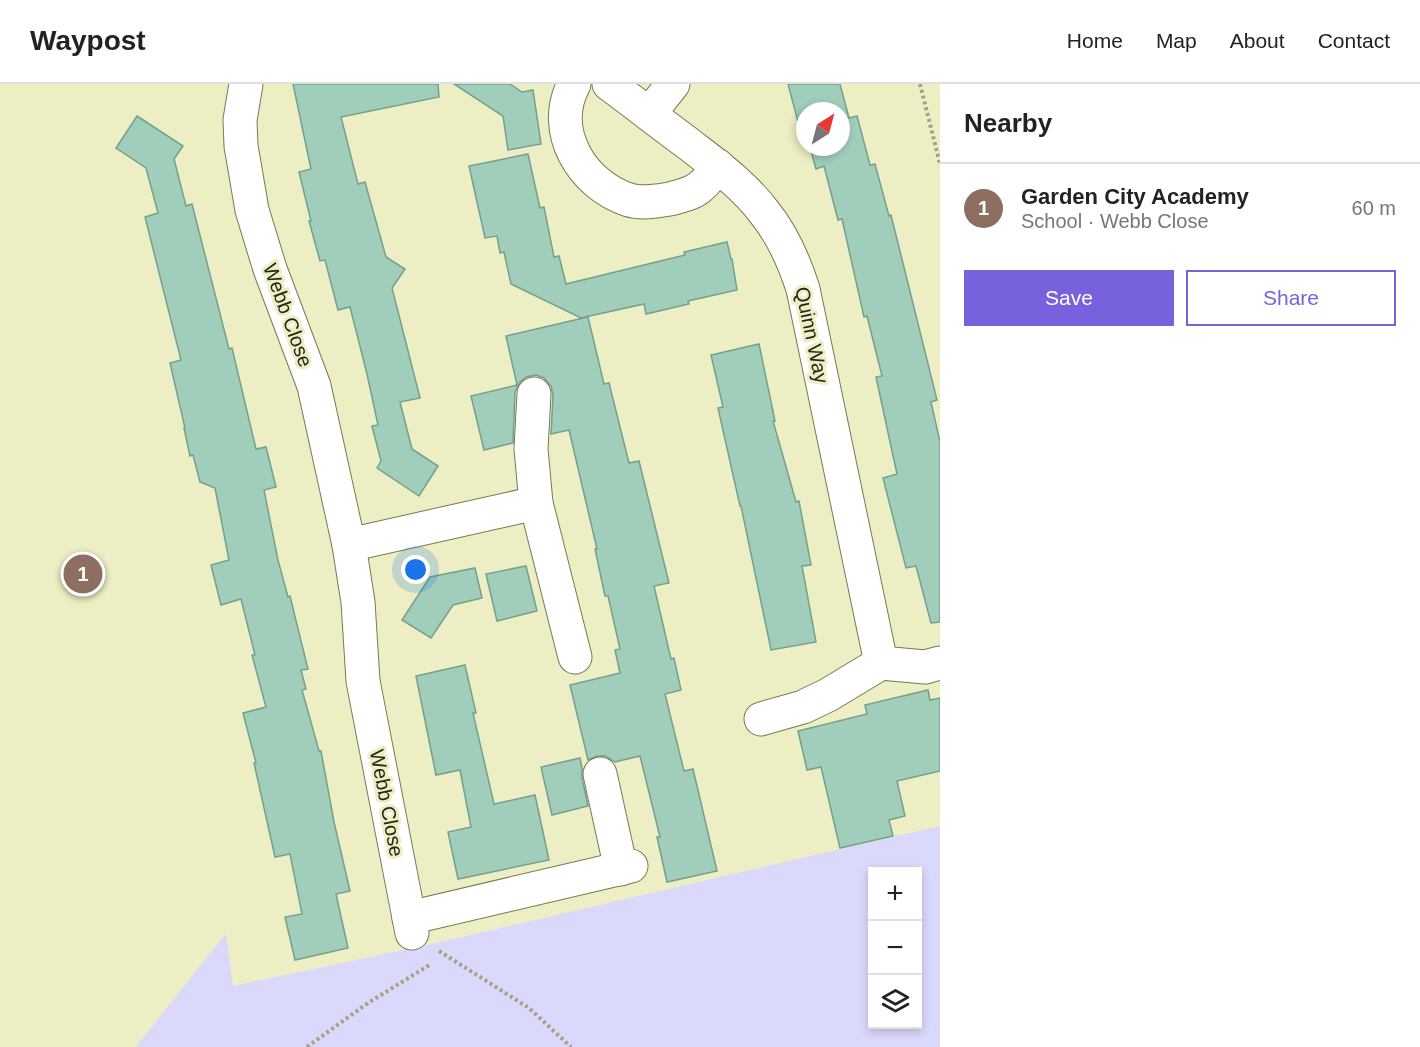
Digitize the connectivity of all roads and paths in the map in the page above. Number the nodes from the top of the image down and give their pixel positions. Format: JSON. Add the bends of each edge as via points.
{"nodes":[{"id":1,"x":246,"y":84,"type":"edge"},
{"id":2,"x":574,"y":84,"type":"edge"},
{"id":3,"x":609,"y":84,"type":"edge"},
{"id":4,"x":672,"y":84,"type":"edge"},
{"id":5,"x":920,"y":84,"type":"edge"},
{"id":6,"x":649,"y":114,"type":"junction"},
{"id":7,"x":940,"y":164,"type":"edge"},
{"id":8,"x":718,"y":166,"type":"junction"},
{"id":9,"x":534,"y":394,"type":"dead end"},
{"id":10,"x":536,"y":503,"type":"junction"},
{"id":11,"x":349,"y":545,"type":"junction"},
{"id":12,"x":575,"y":657,"type":"dead end"},
{"id":13,"x":881,"y":663,"type":"junction"},
{"id":14,"x":933,"y":665,"type":"edge"},
{"id":15,"x":760,"y":718,"type":"dead end"},
{"id":16,"x":600,"y":774,"type":"dead end"},
{"id":17,"x":410,"y":926,"type":"junction"},
{"id":18,"x":444,"y":953,"type":"junction"},
{"id":19,"x":307,"y":1047,"type":"edge"},
{"id":20,"x":572,"y":1047,"type":"edge"}],
"edges":[{"from":1,"to":11,"type":"street","name":"Webb Close","via":[[240,120],[241,146],[252,210],[314,386]]},
{"from":2,"to":8,"type":"street","via":[[564,115],[567,138],[575,158],[607,190],[631,200],[655,202],[700,188]]},
{"from":3,"to":6,"type":"street","name":"Quinn Way"},
{"from":4,"to":6,"type":"street"},
{"from":5,"to":7,"type":"path"},
{"from":6,"to":8,"type":"street","name":"Quinn Way"},
{"from":8,"to":13,"type":"street","name":"Quinn Way","via":[[764,210],[793,259],[803,289]]},
{"from":9,"to":10,"type":"street","via":[[531,449]]},
{"from":10,"to":11,"type":"street"},
{"from":10,"to":12,"type":"street"},
{"from":11,"to":17,"type":"street","name":"Webb Close","via":[[358,602],[363,681]]},
{"from":13,"to":14,"type":"street"},
{"from":13,"to":15,"type":"street","via":[[803,707]]},
{"from":16,"to":17,"type":"street","via":[[626,868],[465,906]]},
{"from":17,"to":18,"type":"path","via":[[427,945]]},
{"from":18,"to":19,"type":"path"},
{"from":18,"to":20,"type":"path","via":[[529,1008]]}]}
